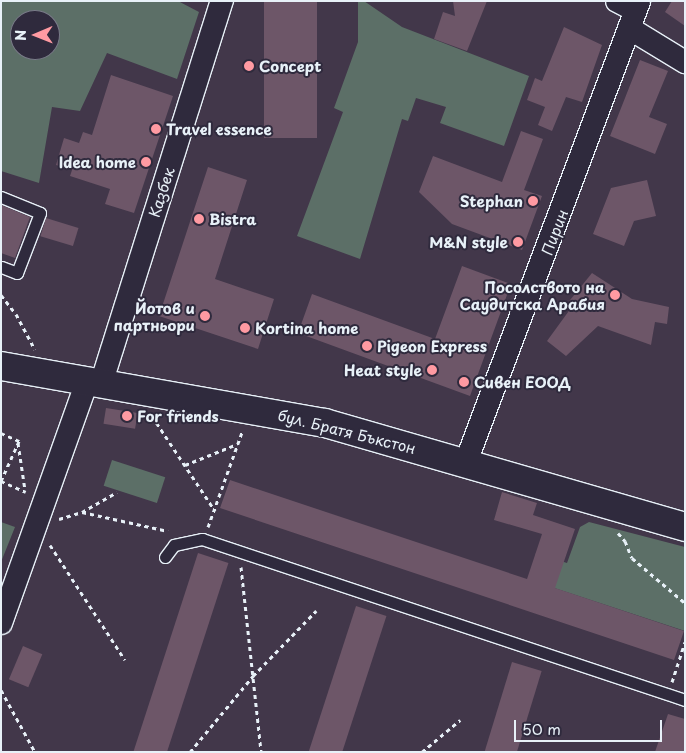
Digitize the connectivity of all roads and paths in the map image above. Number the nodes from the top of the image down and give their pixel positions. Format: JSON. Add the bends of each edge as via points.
{"nodes":[{"id":1,"x":222,"y":1,"type":"edge"},
{"id":2,"x":630,"y":10,"type":"edge"},
{"id":3,"x":685,"y":62,"type":"edge"},
{"id":4,"x":1,"y":197,"type":"edge"},
{"id":5,"x":1,"y":267,"type":"edge"},
{"id":6,"x":1,"y":295,"type":"edge"},
{"id":7,"x":35,"y":350,"type":"dead end"},
{"id":8,"x":1,"y":366,"type":"edge"},
{"id":9,"x":94,"y":382,"type":"junction"},
{"id":10,"x":148,"y":410,"type":"dead end"},
{"id":11,"x":244,"y":426,"type":"dead end"},
{"id":12,"x":1,"y":433,"type":"edge"},
{"id":13,"x":18,"y":443,"type":"junction"},
{"id":14,"x":238,"y":444,"type":"junction"},
{"id":15,"x":466,"y":462,"type":"junction"},
{"id":16,"x":185,"y":465,"type":"junction"},
{"id":17,"x":1,"y":481,"type":"edge"},
{"id":18,"x":25,"y":491,"type":"junction"},
{"id":19,"x":117,"y":492,"type":"dead end"},
{"id":20,"x":32,"y":494,"type":"dead end"},
{"id":21,"x":26,"y":500,"type":"dead end"},
{"id":22,"x":82,"y":512,"type":"junction"},
{"id":23,"x":216,"y":512,"type":"junction"},
{"id":24,"x":37,"y":526,"type":"junction"},
{"id":25,"x":612,"y":527,"type":"dead end"},
{"id":26,"x":685,"y":527,"type":"edge"},
{"id":27,"x":202,"y":539,"type":"junction"},
{"id":28,"x":239,"y":552,"type":"junction"},
{"id":29,"x":165,"y":557,"type":"dead end"},
{"id":30,"x":685,"y":603,"type":"edge"},
{"id":31,"x":316,"y":611,"type":"dead end"},
{"id":32,"x":1,"y":623,"type":"edge"},
{"id":33,"x":685,"y":642,"type":"edge"},
{"id":34,"x":683,"y":653,"type":"edge"},
{"id":35,"x":125,"y":660,"type":"dead end"},
{"id":36,"x":253,"y":676,"type":"junction"},
{"id":37,"x":1,"y":690,"type":"edge"},
{"id":38,"x":663,"y":693,"type":"junction"},
{"id":39,"x":685,"y":700,"type":"edge"},
{"id":40,"x":460,"y":720,"type":"dead end"},
{"id":41,"x":35,"y":752,"type":"edge"},
{"id":42,"x":190,"y":752,"type":"edge"},
{"id":43,"x":261,"y":752,"type":"edge"},
{"id":44,"x":422,"y":752,"type":"edge"}],
"edges":[{"from":1,"to":9,"type":"street","name":"Казбек"},
{"from":2,"to":3,"type":"street"},
{"from":2,"to":15,"type":"street","name":"Пирин"},
{"from":4,"to":5,"type":"lane","via":[[40,213],[17,273]]},
{"from":6,"to":7,"type":"path","via":[[16,314]]},
{"from":8,"to":9,"type":"street","name":"бул. Братя Бъкстон"},
{"from":9,"to":15,"type":"street","name":"бул. Братя Бъкстон","via":[[325,423]]},
{"from":9,"to":24,"type":"street","name":"Казбек"},
{"from":10,"to":16,"type":"path"},
{"from":11,"to":14,"type":"path"},
{"from":12,"to":13,"type":"path"},
{"from":13,"to":17,"type":"path"},
{"from":13,"to":18,"type":"path"},
{"from":14,"to":16,"type":"path"},
{"from":14,"to":23,"type":"path"},
{"from":15,"to":26,"type":"street","name":"бул. Братя Бъкстон"},
{"from":16,"to":23,"type":"path"},
{"from":17,"to":18,"type":"path"},
{"from":18,"to":20,"type":"path"},
{"from":18,"to":21,"type":"path"},
{"from":19,"to":22,"type":"path"},
{"from":22,"to":24,"type":"path"},
{"from":22,"to":27,"type":"path"},
{"from":23,"to":27,"type":"path"},
{"from":24,"to":32,"type":"street","name":"Казбек"},
{"from":24,"to":35,"type":"path"},
{"from":25,"to":30,"type":"path","via":[[625,541],[632,558]]},
{"from":27,"to":28,"type":"lane"},
{"from":27,"to":29,"type":"lane","via":[[174,545]]},
{"from":28,"to":36,"type":"path"},
{"from":28,"to":38,"type":"lane"},
{"from":31,"to":36,"type":"path"},
{"from":33,"to":34,"type":"path"},
{"from":34,"to":38,"type":"path","via":[[670,689]]},
{"from":36,"to":42,"type":"path"},
{"from":36,"to":43,"type":"path"},
{"from":37,"to":41,"type":"path"},
{"from":38,"to":39,"type":"lane"},
{"from":40,"to":44,"type":"path"}]}
